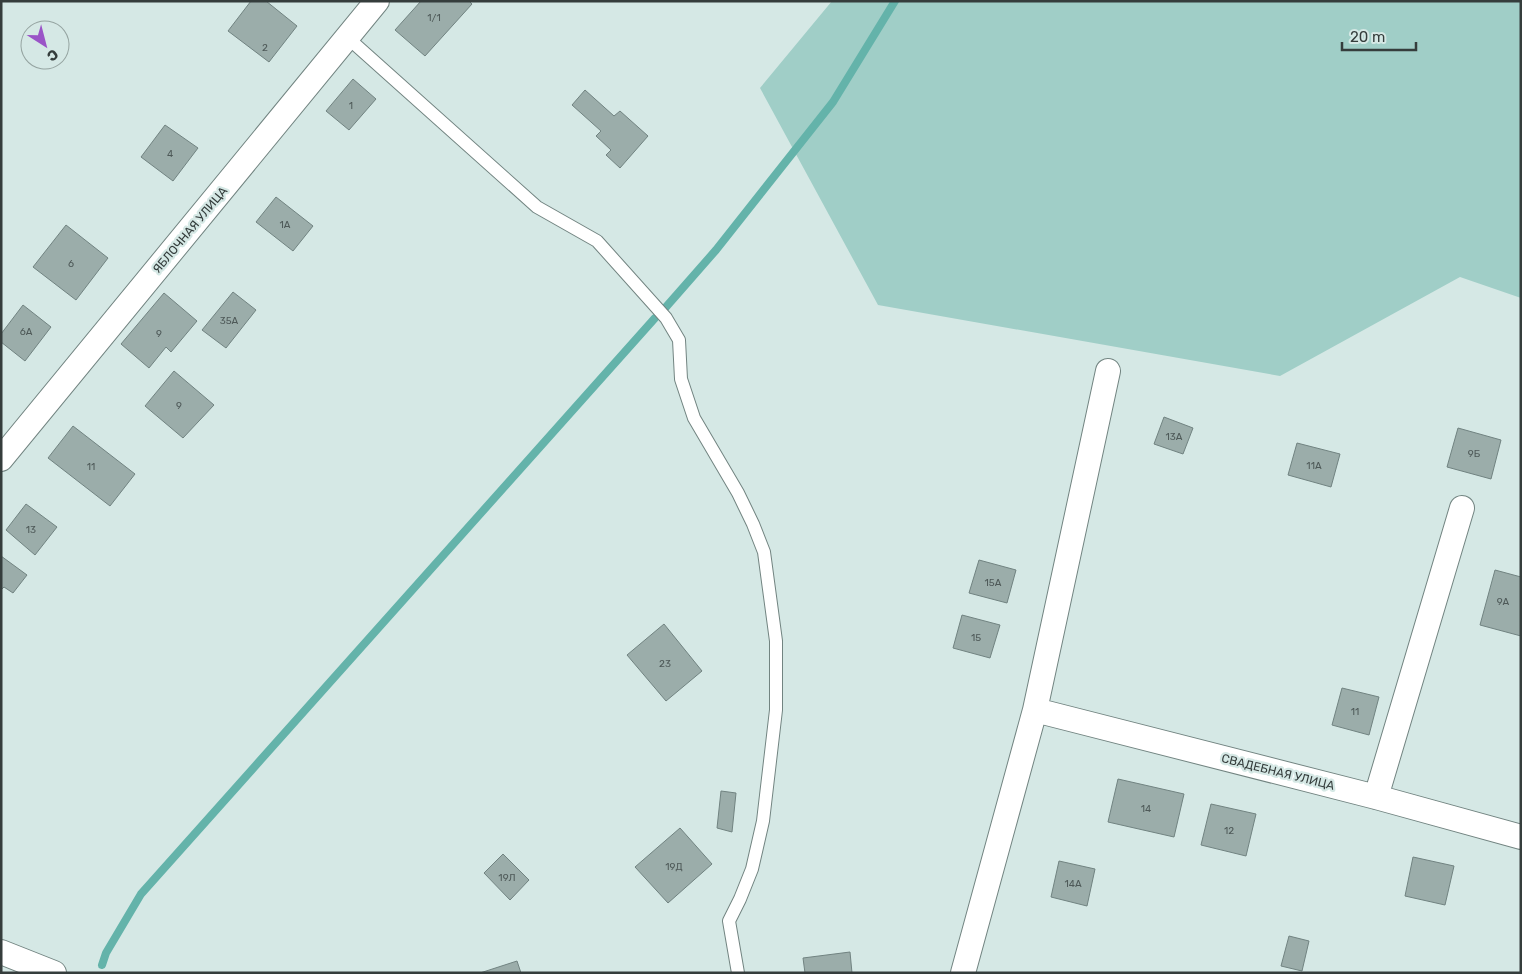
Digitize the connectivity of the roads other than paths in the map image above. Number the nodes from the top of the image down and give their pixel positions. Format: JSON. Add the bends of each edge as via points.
{"nodes":[{"id":1,"x":377,"y":1,"type":"edge"},
{"id":2,"x":348,"y":38,"type":"junction"},
{"id":3,"x":1108,"y":371,"type":"dead end"},
{"id":4,"x":1,"y":459,"type":"edge"},
{"id":5,"x":1462,"y":508,"type":"dead end"},
{"id":6,"x":1034,"y":710,"type":"junction"},
{"id":7,"x":1376,"y":797,"type":"junction"},
{"id":8,"x":1521,"y":837,"type":"edge"},
{"id":9,"x":1,"y":952,"type":"edge"},
{"id":10,"x":54,"y":973,"type":"edge"},
{"id":11,"x":738,"y":973,"type":"edge"},
{"id":12,"x":963,"y":973,"type":"edge"}],
"edges":[{"from":1,"to":2,"type":"street","name":"ЯБЛОЧНАЯ УЛИЦА"},
{"from":2,"to":4,"type":"street","name":"ЯБЛОЧНАЯ УЛИЦА"},
{"from":2,"to":11,"type":"lane","via":[[537,207],[597,241],[660,311],[679,340],[681,380],[694,418],[738,493],[764,552],[776,641],[776,710],[763,821],[752,869],[730,921]]},
{"from":3,"to":6,"type":"street"},
{"from":5,"to":7,"type":"street"},
{"from":6,"to":7,"type":"street","name":"СВАДЕБНАЯ УЛИЦА"},
{"from":6,"to":12,"type":"street"},
{"from":7,"to":8,"type":"street","name":"СВАДЕБНАЯ УЛИЦА"},
{"from":9,"to":10,"type":"street"}]}
